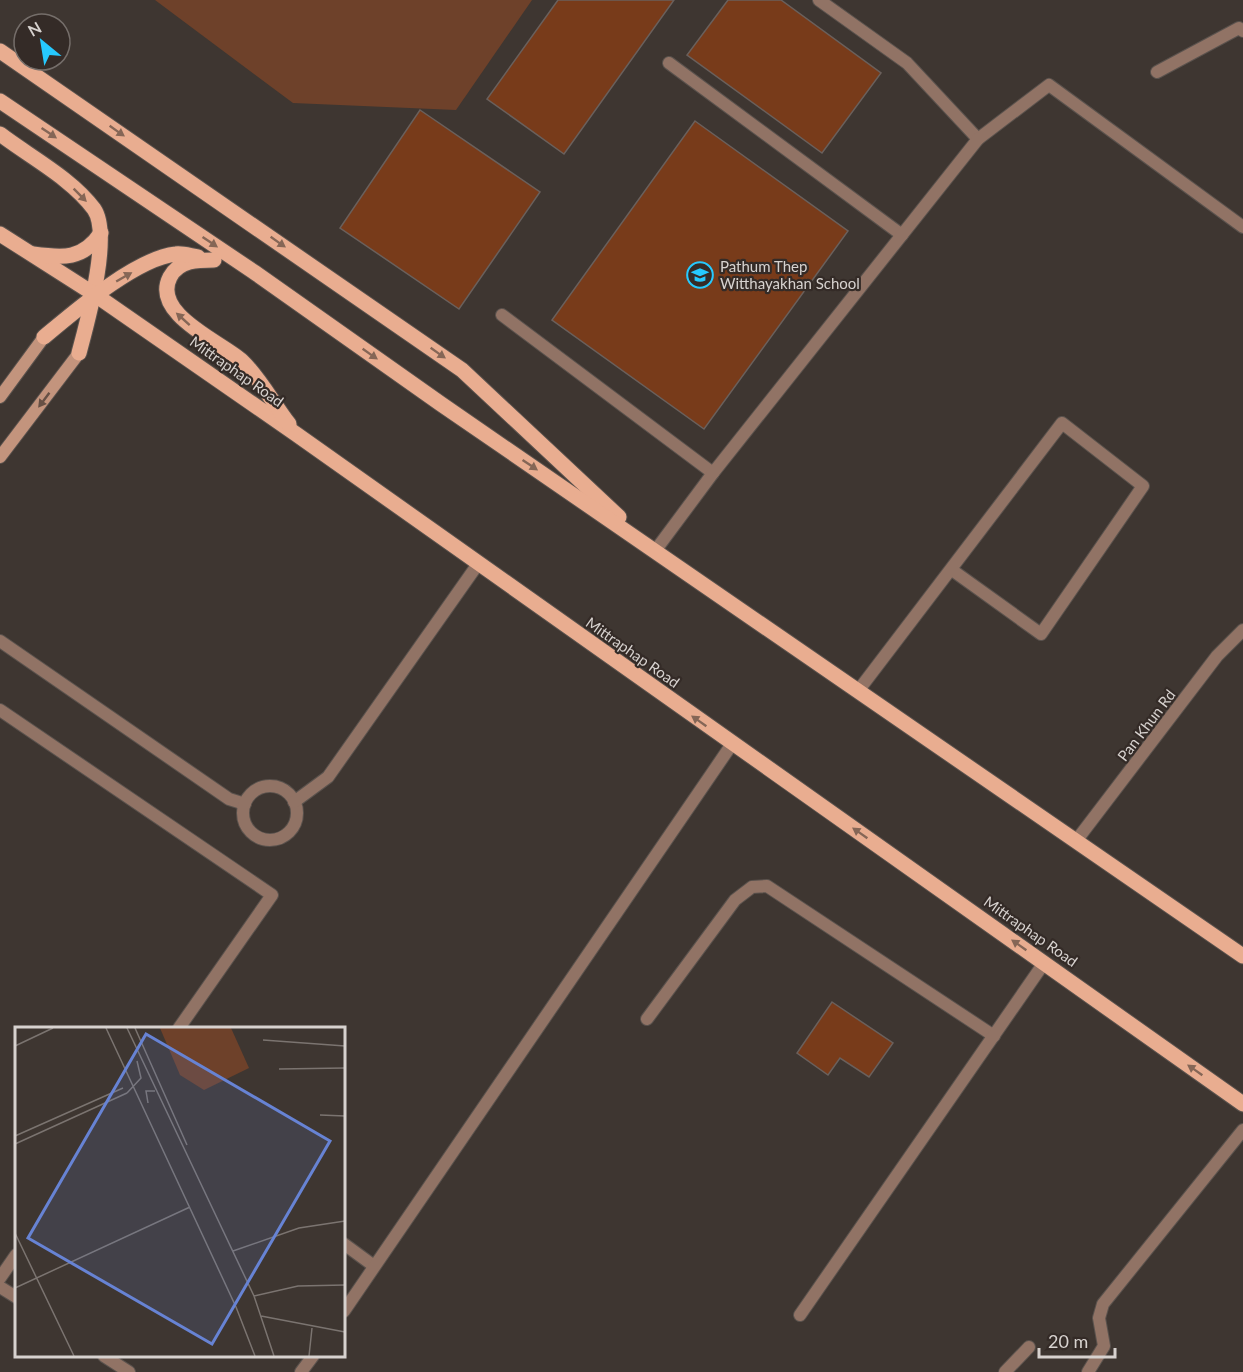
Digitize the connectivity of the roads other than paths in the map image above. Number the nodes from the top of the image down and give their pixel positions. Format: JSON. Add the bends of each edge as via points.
{"nodes":[{"id":1,"x":819,"y":0,"type":"edge"},
{"id":2,"x":1242,"y":28,"type":"edge"},
{"id":3,"x":0,"y":51,"type":"edge"},
{"id":4,"x":669,"y":63,"type":"dead end"},
{"id":5,"x":1157,"y":72,"type":"dead end"},
{"id":6,"x":0,"y":101,"type":"edge"},
{"id":7,"x":0,"y":134,"type":"edge"},
{"id":8,"x":978,"y":139,"type":"junction"},
{"id":9,"x":1243,"y":227,"type":"edge"},
{"id":10,"x":101,"y":233,"type":"junction"},
{"id":11,"x":0,"y":234,"type":"edge"},
{"id":12,"x":902,"y":235,"type":"junction"},
{"id":13,"x":28,"y":253,"type":"junction"},
{"id":14,"x":214,"y":260,"type":"junction"},
{"id":15,"x":254,"y":272,"type":"junction"},
{"id":16,"x":94,"y":294,"type":"junction"},
{"id":17,"x":502,"y":315,"type":"dead end"},
{"id":18,"x":44,"y":338,"type":"joint"},
{"id":19,"x":79,"y":353,"type":"joint"},
{"id":20,"x":0,"y":397,"type":"edge"},
{"id":21,"x":296,"y":434,"type":"junction"},
{"id":22,"x":0,"y":457,"type":"edge"},
{"id":23,"x":713,"y":473,"type":"junction"},
{"id":24,"x":655,"y":551,"type":"junction"},
{"id":25,"x":477,"y":564,"type":"junction"},
{"id":26,"x":952,"y":570,"type":"junction"},
{"id":27,"x":1243,"y":630,"type":"edge"},
{"id":28,"x":0,"y":641,"type":"edge"},
{"id":29,"x":858,"y":691,"type":"junction"},
{"id":30,"x":0,"y":710,"type":"edge"},
{"id":31,"x":732,"y":744,"type":"junction"},
{"id":32,"x":294,"y":802,"type":"junction"},
{"id":33,"x":245,"y":804,"type":"junction"},
{"id":34,"x":1076,"y":841,"type":"junction"},
{"id":35,"x":1243,"y":956,"type":"edge"},
{"id":36,"x":1044,"y":963,"type":"junction"},
{"id":37,"x":647,"y":1019,"type":"dead end"},
{"id":38,"x":180,"y":1027,"type":"edge"},
{"id":39,"x":994,"y":1036,"type":"junction"},
{"id":40,"x":1243,"y":1104,"type":"edge"},
{"id":41,"x":1243,"y":1130,"type":"edge"},
{"id":42,"x":345,"y":1245,"type":"edge"},
{"id":43,"x":15,"y":1256,"type":"edge"},
{"id":44,"x":374,"y":1266,"type":"junction"},
{"id":45,"x":0,"y":1278,"type":"edge"},
{"id":46,"x":0,"y":1287,"type":"edge"},
{"id":47,"x":15,"y":1297,"type":"edge"},
{"id":48,"x":345,"y":1310,"type":"edge"},
{"id":49,"x":800,"y":1315,"type":"dead end"},
{"id":50,"x":1029,"y":1347,"type":"dead end"},
{"id":51,"x":106,"y":1357,"type":"edge"},
{"id":52,"x":311,"y":1357,"type":"edge"},
{"id":53,"x":129,"y":1372,"type":"edge"},
{"id":54,"x":301,"y":1372,"type":"edge"},
{"id":55,"x":1005,"y":1372,"type":"edge"},
{"id":56,"x":1088,"y":1372,"type":"edge"}],
"edges":[{"from":1,"to":8,"type":"street","via":[[907,63]]},
{"from":2,"to":5,"type":"street"},
{"from":3,"to":24,"type":"main road","one_way":true,"via":[[462,370]]},
{"from":4,"to":12,"type":"street"},
{"from":6,"to":15,"type":"main road","one_way":true},
{"from":7,"to":10,"type":"main road","one_way":true,"via":[[74,189],[95,211]]},
{"from":8,"to":9,"type":"street","via":[[1049,85]]},
{"from":8,"to":12,"type":"street"},
{"from":10,"to":13,"type":"main road","via":[[82,254]]},
{"from":10,"to":16,"type":"main road"},
{"from":11,"to":13,"type":"main road","name":"Mittraphap Road"},
{"from":12,"to":23,"type":"street"},
{"from":13,"to":16,"type":"main road","name":"Mittraphap Road"},
{"from":14,"to":15,"type":"main road"},
{"from":16,"to":14,"type":"main road","one_way":true,"via":[[175,254]]},
{"from":21,"to":14,"type":"main road","one_way":true,"via":[[242,362],[174,311],[166,286],[171,274],[189,261]]},
{"from":15,"to":24,"type":"main road","one_way":true},
{"from":16,"to":18,"type":"main road"},
{"from":16,"to":19,"type":"main road"},
{"from":16,"to":21,"type":"main road","name":"Mittraphap Road"},
{"from":17,"to":23,"type":"street"},
{"from":18,"to":20,"type":"street"},
{"from":19,"to":22,"type":"street","one_way":true},
{"from":21,"to":25,"type":"main road","name":"Mittraphap Road"},
{"from":23,"to":24,"type":"street"},
{"from":24,"to":29,"type":"main road"},
{"from":31,"to":25,"type":"main road","name":"Mittraphap Road","one_way":true},
{"from":25,"to":32,"type":"street","via":[[328,777]]},
{"from":26,"to":26,"type":"street","via":[[1062,423],[1143,486],[1041,634]]},
{"from":26,"to":29,"type":"street"},
{"from":27,"to":34,"type":"street","name":"Pan Khun Rd","via":[[1217,656]]},
{"from":28,"to":33,"type":"street","via":[[229,799]]},
{"from":29,"to":34,"type":"main road"},
{"from":30,"to":38,"type":"street","via":[[272,895]]},
{"from":36,"to":31,"type":"main road","name":"Mittraphap Road","one_way":true},
{"from":31,"to":44,"type":"street"},
{"from":32,"to":33,"type":"street","via":[[272,786],[254,791]]},
{"from":32,"to":33,"type":"street","via":[[296,818],[292,827],[274,840],[252,833],[243,818]]},
{"from":34,"to":35,"type":"main road"},
{"from":36,"to":39,"type":"street"},
{"from":40,"to":36,"type":"main road","name":"Mittraphap Road","one_way":true},
{"from":37,"to":39,"type":"street","via":[[735,900],[752,887],[768,886]]},
{"from":39,"to":49,"type":"street"},
{"from":41,"to":56,"type":"street","via":[[1103,1304],[1098,1318],[1104,1346]]},
{"from":42,"to":44,"type":"street"},
{"from":43,"to":45,"type":"street"},
{"from":44,"to":48,"type":"street"},
{"from":46,"to":47,"type":"street"},
{"from":50,"to":55,"type":"street"},
{"from":51,"to":53,"type":"street"},
{"from":52,"to":54,"type":"street"}]}
